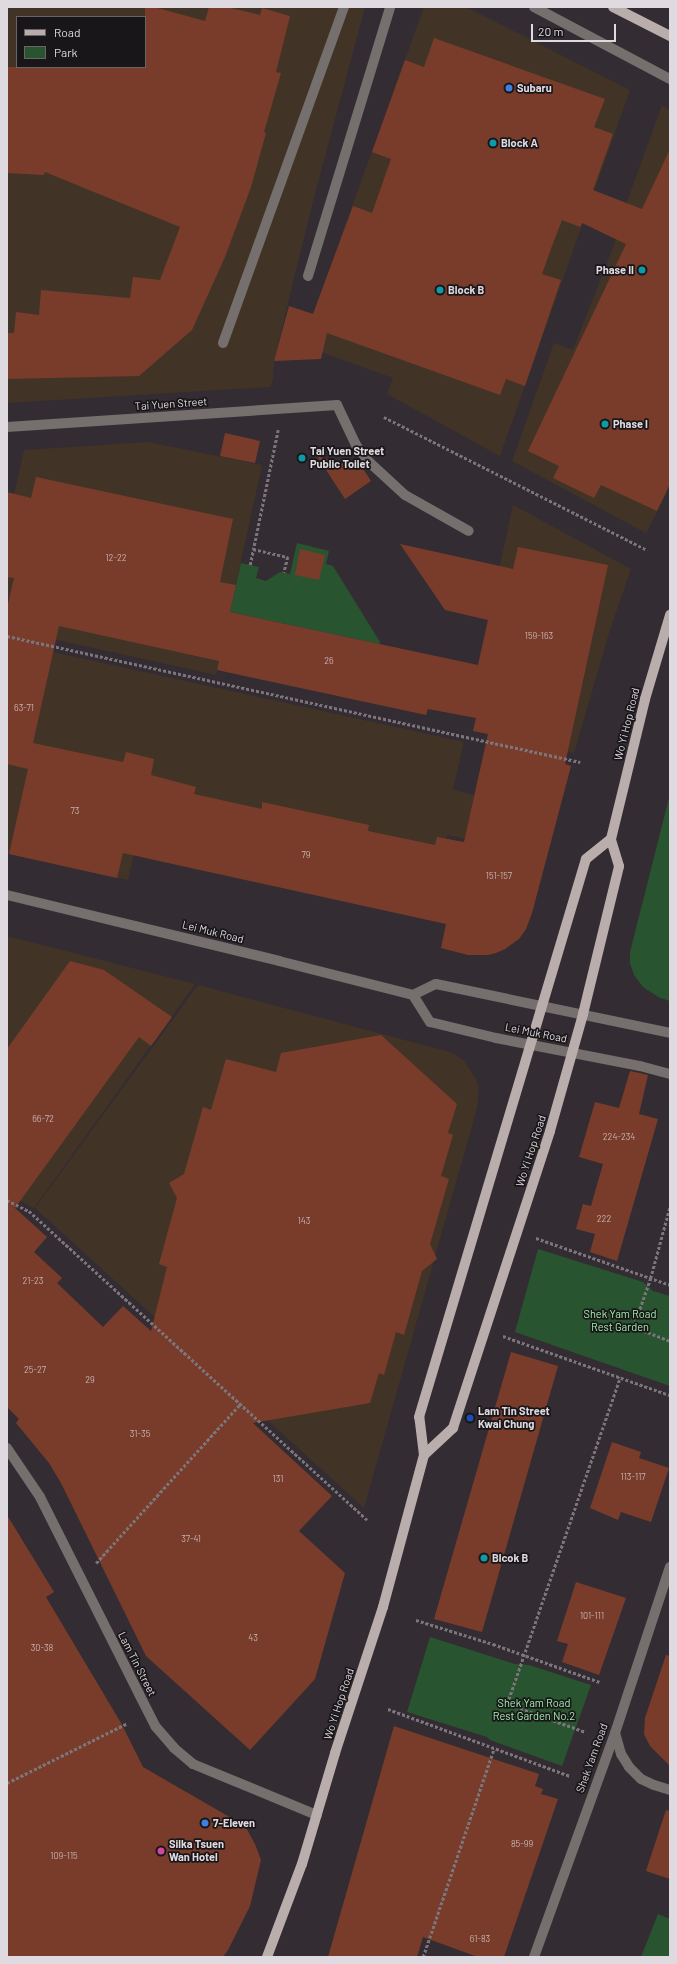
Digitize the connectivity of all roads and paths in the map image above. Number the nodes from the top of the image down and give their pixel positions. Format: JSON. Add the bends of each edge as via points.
{"nodes":[{"id":1,"x":344,"y":7,"type":"edge"},
{"id":2,"x":390,"y":7,"type":"edge"},
{"id":3,"x":534,"y":7,"type":"edge"},
{"id":4,"x":613,"y":7,"type":"edge"},
{"id":5,"x":670,"y":36,"type":"edge"},
{"id":6,"x":670,"y":79,"type":"edge"},
{"id":7,"x":308,"y":276,"type":"dead end"},
{"id":8,"x":223,"y":343,"type":"dead end"},
{"id":9,"x":384,"y":417,"type":"dead end"},
{"id":10,"x":7,"y":427,"type":"edge"},
{"id":11,"x":278,"y":430,"type":"dead end"},
{"id":12,"x":469,"y":531,"type":"dead end"},
{"id":13,"x":253,"y":549,"type":"junction"},
{"id":14,"x":647,"y":550,"type":"dead end"},
{"id":15,"x":250,"y":565,"type":"dead end"},
{"id":16,"x":284,"y":572,"type":"dead end"},
{"id":17,"x":670,"y":615,"type":"edge"},
{"id":18,"x":7,"y":636,"type":"edge"},
{"id":19,"x":580,"y":762,"type":"dead end"},
{"id":20,"x":611,"y":839,"type":"junction"},
{"id":21,"x":7,"y":895,"type":"edge"},
{"id":22,"x":413,"y":995,"type":"junction"},
{"id":23,"x":542,"y":1005,"type":"junction"},
{"id":24,"x":583,"y":1014,"type":"junction"},
{"id":25,"x":670,"y":1033,"type":"edge"},
{"id":26,"x":530,"y":1045,"type":"junction"},
{"id":27,"x":572,"y":1052,"type":"junction"},
{"id":28,"x":670,"y":1074,"type":"edge"},
{"id":29,"x":7,"y":1200,"type":"edge"},
{"id":30,"x":670,"y":1208,"type":"edge"},
{"id":31,"x":534,"y":1237,"type":"dead end"},
{"id":32,"x":651,"y":1278,"type":"junction"},
{"id":33,"x":670,"y":1286,"type":"edge"},
{"id":34,"x":503,"y":1336,"type":"dead end"},
{"id":35,"x":670,"y":1341,"type":"edge"},
{"id":36,"x":620,"y":1376,"type":"junction"},
{"id":37,"x":670,"y":1395,"type":"edge"},
{"id":38,"x":240,"y":1404,"type":"junction"},
{"id":39,"x":7,"y":1448,"type":"edge"},
{"id":40,"x":424,"y":1455,"type":"junction"},
{"id":41,"x":367,"y":1520,"type":"dead end"},
{"id":42,"x":96,"y":1563,"type":"dead end"},
{"id":43,"x":670,"y":1567,"type":"edge"},
{"id":44,"x":416,"y":1620,"type":"dead end"},
{"id":45,"x":525,"y":1656,"type":"junction"},
{"id":46,"x":600,"y":1682,"type":"dead end"},
{"id":47,"x":388,"y":1709,"type":"dead end"},
{"id":48,"x":128,"y":1724,"type":"dead end"},
{"id":49,"x":584,"y":1732,"type":"dead end"},
{"id":50,"x":615,"y":1733,"type":"junction"},
{"id":51,"x":494,"y":1749,"type":"junction"},
{"id":52,"x":570,"y":1776,"type":"dead end"},
{"id":53,"x":7,"y":1783,"type":"edge"},
{"id":54,"x":670,"y":1790,"type":"edge"},
{"id":55,"x":317,"y":1815,"type":"junction"},
{"id":56,"x":267,"y":1957,"type":"edge"},
{"id":57,"x":423,"y":1957,"type":"edge"},
{"id":58,"x":534,"y":1957,"type":"edge"}],
"edges":[{"from":1,"to":8,"type":"street"},
{"from":2,"to":7,"type":"street"},
{"from":3,"to":6,"type":"street"},
{"from":4,"to":5,"type":"main road"},
{"from":9,"to":14,"type":"path"},
{"from":10,"to":12,"type":"street","name":"Tai Yuen Street","via":[[337,405],[356,445],[368,461],[405,495]]},
{"from":11,"to":13,"type":"path"},
{"from":13,"to":15,"type":"path"},
{"from":13,"to":16,"type":"path","via":[[288,557]]},
{"from":17,"to":20,"type":"main road","name":"Wo Yi Hop Road","via":[[645,699]]},
{"from":18,"to":19,"type":"path"},
{"from":20,"to":23,"type":"main road","name":"Wo Yi Hop Road","via":[[586,859]]},
{"from":20,"to":24,"type":"main road","name":"Wo Yi Hop Road","via":[[619,866]]},
{"from":21,"to":22,"type":"street","name":"Lei Muk Road"},
{"from":22,"to":23,"type":"street","via":[[436,984]]},
{"from":22,"to":26,"type":"street","name":"Lei Muk Road","via":[[430,1022]]},
{"from":23,"to":24,"type":"street"},
{"from":23,"to":26,"type":"main road","name":"Wo Yi Hop Road"},
{"from":24,"to":25,"type":"street"},
{"from":24,"to":27,"type":"main road","name":"Wo Yi Hop Road"},
{"from":26,"to":27,"type":"street","name":"Lei Muk Road"},
{"from":26,"to":40,"type":"main road","name":"Wo Yi Hop Road","via":[[419,1417]]},
{"from":27,"to":28,"type":"street","name":"Lei Muk Road"},
{"from":27,"to":40,"type":"main road","name":"Wo Yi Hop Road","via":[[550,1131],[453,1428]]},
{"from":29,"to":38,"type":"path","via":[[29,1211]]},
{"from":30,"to":32,"type":"path"},
{"from":31,"to":32,"type":"path"},
{"from":32,"to":33,"type":"path"},
{"from":32,"to":35,"type":"path","via":[[634,1327]]},
{"from":34,"to":36,"type":"path"},
{"from":36,"to":37,"type":"path"},
{"from":36,"to":45,"type":"path"},
{"from":38,"to":41,"type":"path"},
{"from":38,"to":42,"type":"path"},
{"from":39,"to":55,"type":"street","name":"Lam Tin Street","via":[[40,1497],[156,1727],[192,1764]]},
{"from":40,"to":55,"type":"main road","name":"Wo Yi Hop Road","via":[[383,1607]]},
{"from":43,"to":50,"type":"street","name":"Shek Yam Road"},
{"from":44,"to":45,"type":"path"},
{"from":45,"to":46,"type":"path"},
{"from":45,"to":49,"type":"path","via":[[507,1704]]},
{"from":47,"to":51,"type":"path"},
{"from":48,"to":53,"type":"path"},
{"from":50,"to":54,"type":"street","via":[[621,1754],[629,1767],[641,1779]]},
{"from":50,"to":58,"type":"street","name":"Shek Yam Road"},
{"from":51,"to":52,"type":"path"},
{"from":51,"to":57,"type":"path"},
{"from":55,"to":56,"type":"main road","name":"Wo Yi Hop Road","via":[[302,1864]]}]}
